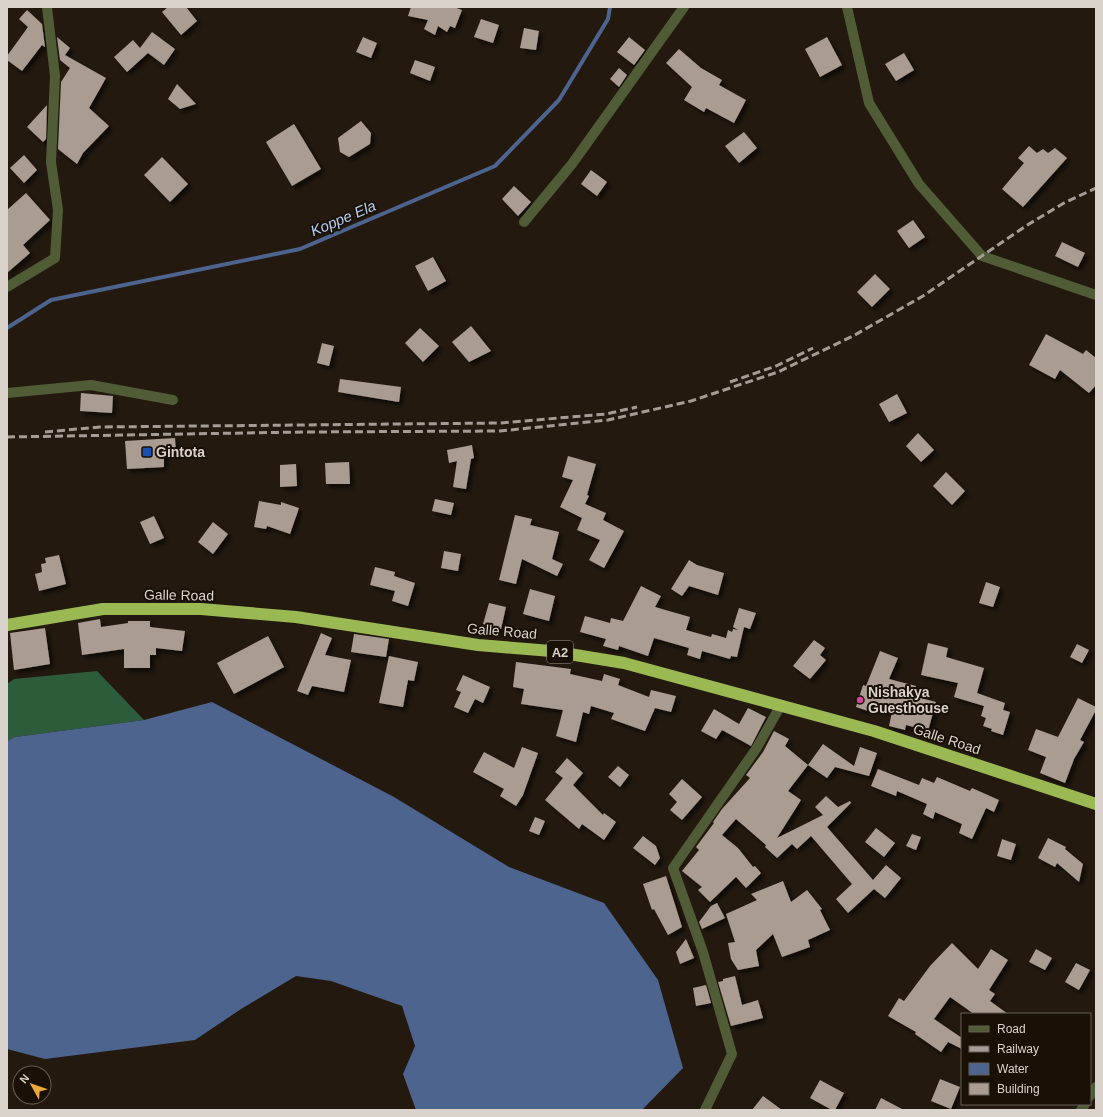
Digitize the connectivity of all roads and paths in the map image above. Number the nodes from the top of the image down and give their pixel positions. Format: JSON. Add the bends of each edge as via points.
{"nodes":[{"id":1,"x":47,"y":7,"type":"edge"},
{"id":2,"x":684,"y":7,"type":"edge"},
{"id":3,"x":847,"y":7,"type":"edge"},
{"id":4,"x":524,"y":222,"type":"dead end"},
{"id":5,"x":7,"y":287,"type":"edge"},
{"id":6,"x":1096,"y":295,"type":"edge"},
{"id":7,"x":7,"y":392,"type":"edge"},
{"id":8,"x":173,"y":400,"type":"dead end"},
{"id":9,"x":7,"y":624,"type":"edge"},
{"id":10,"x":781,"y":705,"type":"junction"},
{"id":11,"x":1096,"y":804,"type":"edge"},
{"id":12,"x":705,"y":1110,"type":"edge"}],
"edges":[{"from":1,"to":5,"type":"street","via":[[54,76],[51,162],[58,210],[55,258]]},
{"from":2,"to":4,"type":"street","via":[[572,164]]},
{"from":3,"to":6,"type":"street","via":[[869,103],[919,184],[982,256]]},
{"from":7,"to":8,"type":"street","via":[[91,385]]},
{"from":9,"to":10,"type":"highway","name":"Galle Road","number":"A2","via":[[103,609],[200,609],[296,617],[478,645],[551,651],[624,663]]},
{"from":10,"to":11,"type":"highway","name":"Galle Road","number":"A2","via":[[874,731]]},
{"from":10,"to":12,"type":"street","via":[[756,749],[673,868],[703,952],[732,1054]]}]}
